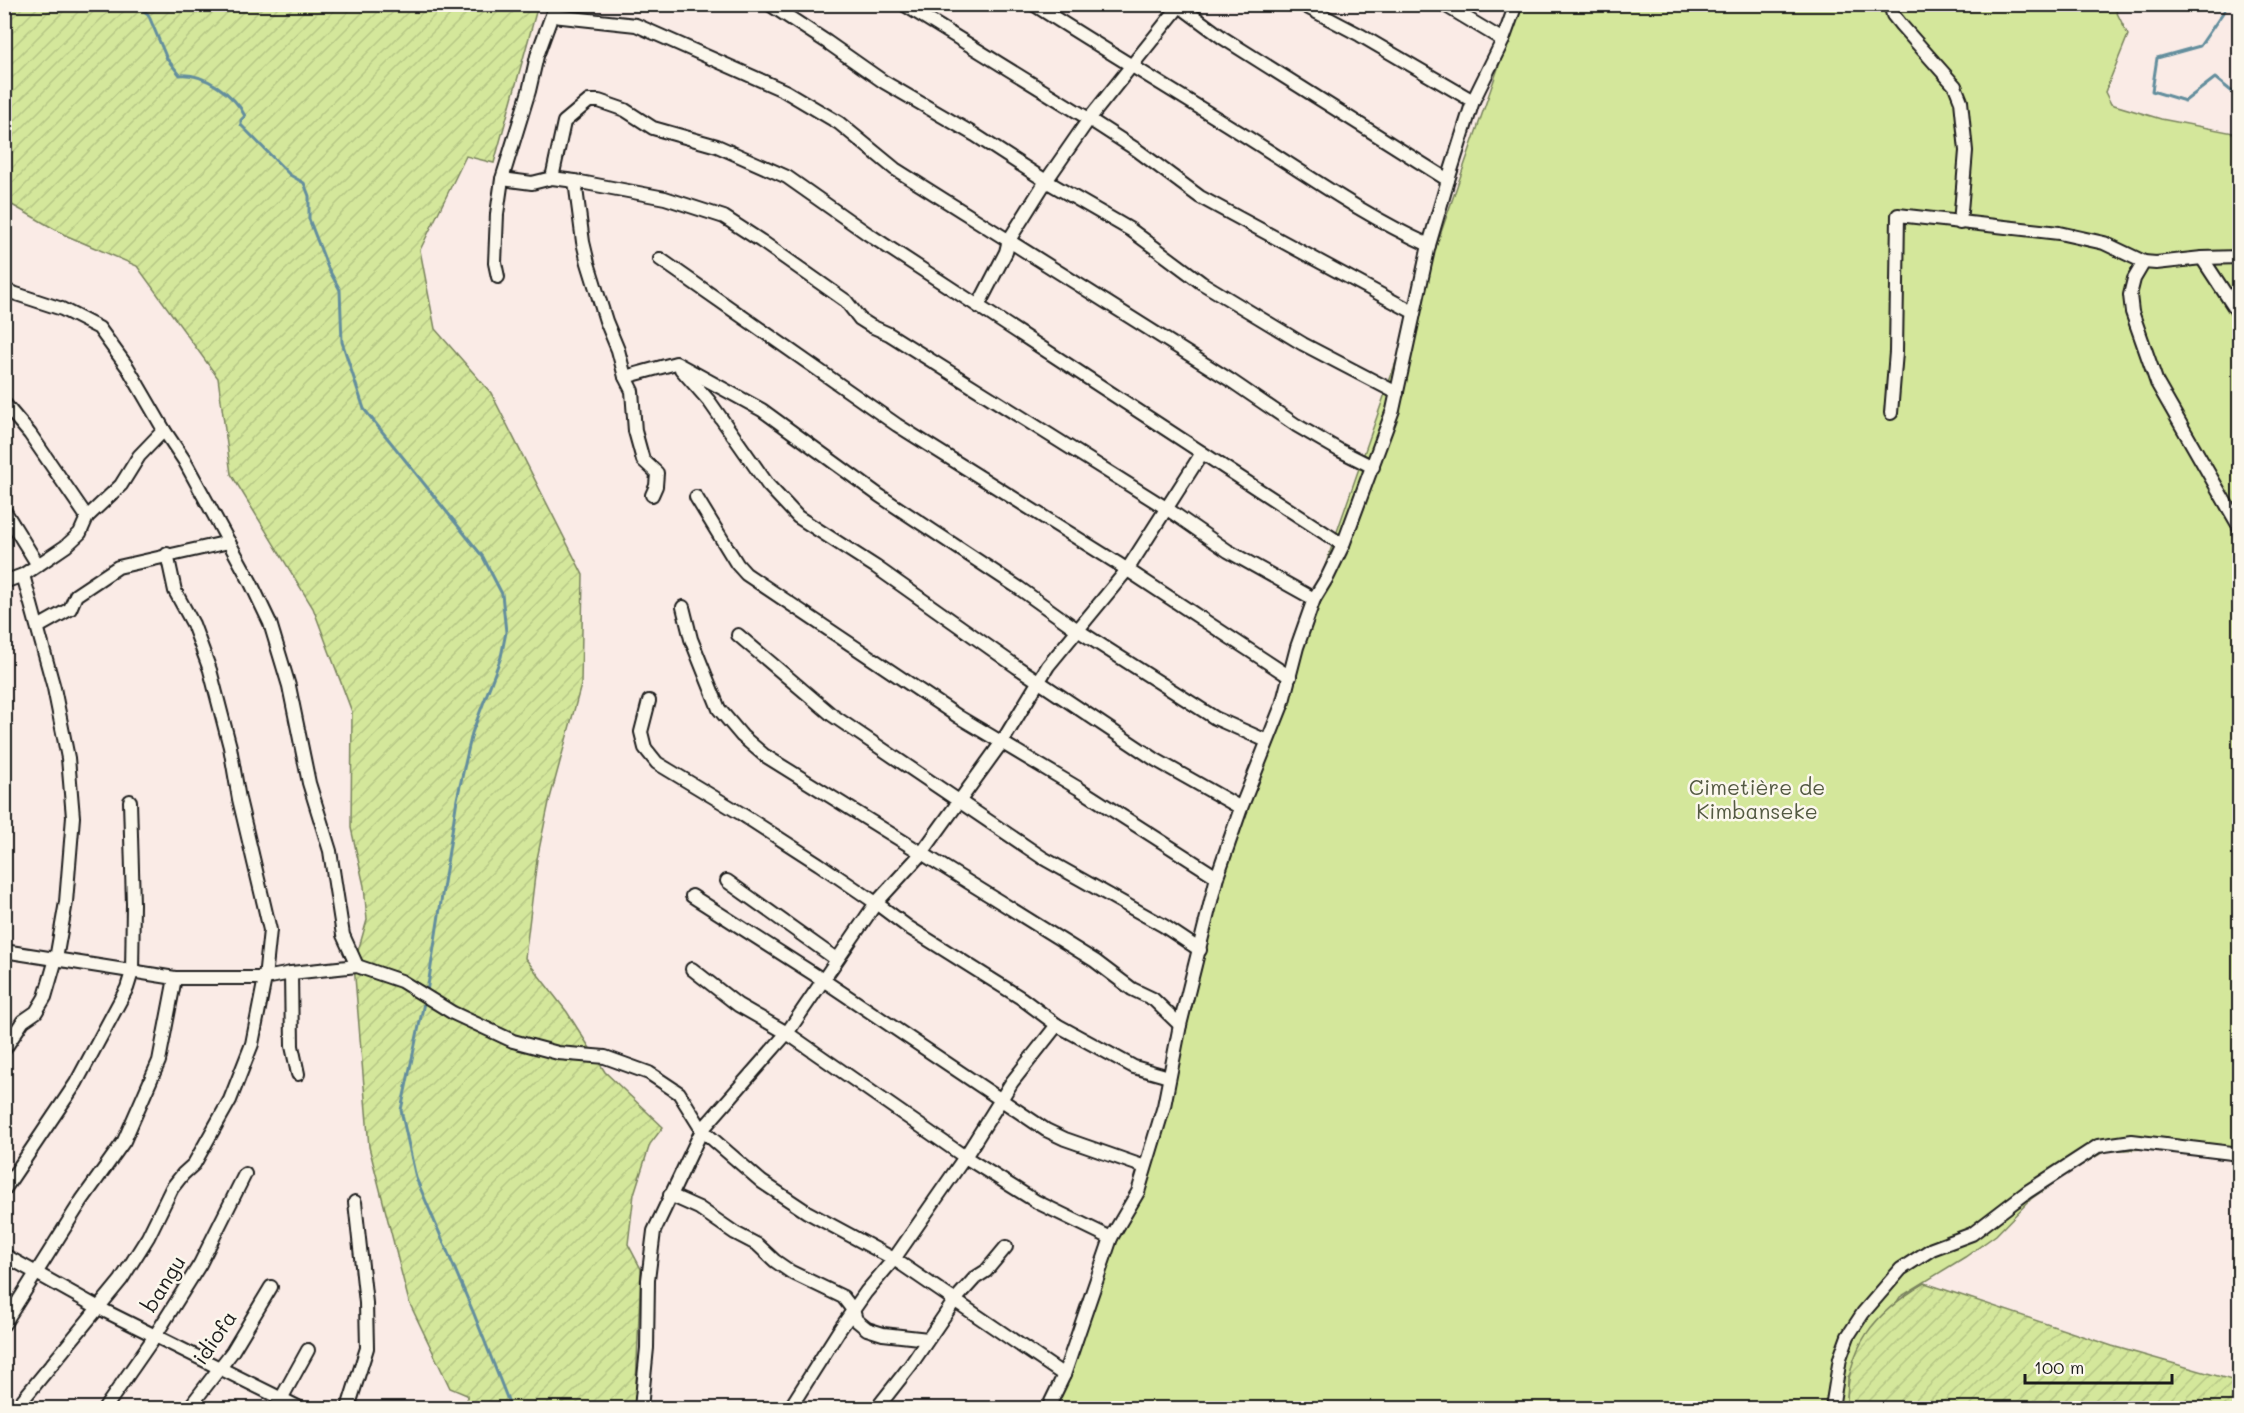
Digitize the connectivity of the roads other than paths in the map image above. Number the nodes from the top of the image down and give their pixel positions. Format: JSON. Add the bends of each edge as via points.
{"nodes":[{"id":1,"x":769,"y":4,"type":"edge"},
{"id":2,"x":903,"y":4,"type":"edge"},
{"id":3,"x":1033,"y":4,"type":"edge"},
{"id":4,"x":1301,"y":4,"type":"edge"},
{"id":5,"x":1443,"y":4,"type":"edge"},
{"id":6,"x":1516,"y":4,"type":"edge"},
{"id":7,"x":1890,"y":4,"type":"edge"},
{"id":8,"x":1179,"y":5,"type":"edge"},
{"id":9,"x":554,"y":10,"type":"edge"},
{"id":10,"x":1503,"y":40,"type":"junction"},
{"id":11,"x":1130,"y":65,"type":"junction"},
{"id":12,"x":1473,"y":101,"type":"junction"},
{"id":13,"x":1089,"y":119,"type":"junction"},
{"id":14,"x":552,"y":178,"type":"junction"},
{"id":15,"x":502,"y":179,"type":"junction"},
{"id":16,"x":1448,"y":180,"type":"junction"},
{"id":17,"x":575,"y":181,"type":"junction"},
{"id":18,"x":1046,"y":181,"type":"junction"},
{"id":19,"x":1960,"y":223,"type":"junction"},
{"id":20,"x":1009,"y":240,"type":"junction"},
{"id":21,"x":1429,"y":245,"type":"junction"},
{"id":22,"x":2240,"y":257,"type":"edge"},
{"id":23,"x":2202,"y":258,"type":"junction"},
{"id":24,"x":660,"y":259,"type":"dead end"},
{"id":25,"x":2144,"y":262,"type":"junction"},
{"id":26,"x":498,"y":277,"type":"dead end"},
{"id":27,"x":4,"y":290,"type":"edge"},
{"id":28,"x":978,"y":306,"type":"junction"},
{"id":29,"x":1413,"y":312,"type":"junction"},
{"id":30,"x":2240,"y":316,"type":"edge"},
{"id":31,"x":676,"y":363,"type":"junction"},
{"id":32,"x":625,"y":377,"type":"junction"},
{"id":33,"x":1397,"y":393,"type":"junction"},
{"id":34,"x":4,"y":403,"type":"edge"},
{"id":35,"x":1891,"y":413,"type":"dead end"},
{"id":36,"x":164,"y":430,"type":"junction"},
{"id":37,"x":1202,"y":453,"type":"junction"},
{"id":38,"x":1373,"y":466,"type":"junction"},
{"id":39,"x":652,"y":495,"type":"dead end"},
{"id":40,"x":696,"y":497,"type":"dead end"},
{"id":41,"x":1166,"y":508,"type":"junction"},
{"id":42,"x":4,"y":510,"type":"edge"},
{"id":43,"x":87,"y":517,"type":"junction"},
{"id":44,"x":2240,"y":528,"type":"edge"},
{"id":45,"x":229,"y":542,"type":"junction"},
{"id":46,"x":1343,"y":545,"type":"junction"},
{"id":47,"x":167,"y":554,"type":"junction"},
{"id":48,"x":38,"y":565,"type":"junction"},
{"id":49,"x":1128,"y":570,"type":"junction"},
{"id":50,"x":23,"y":575,"type":"junction"},
{"id":51,"x":4,"y":582,"type":"edge"},
{"id":52,"x":1314,"y":599,"type":"junction"},
{"id":53,"x":683,"y":607,"type":"dead end"},
{"id":54,"x":38,"y":627,"type":"junction"},
{"id":55,"x":1079,"y":631,"type":"junction"},
{"id":56,"x":738,"y":635,"type":"dead end"},
{"id":57,"x":1290,"y":677,"type":"junction"},
{"id":58,"x":1038,"y":680,"type":"junction"},
{"id":59,"x":649,"y":701,"type":"dead end"},
{"id":60,"x":1267,"y":741,"type":"junction"},
{"id":61,"x":1002,"y":742,"type":"junction"},
{"id":62,"x":130,"y":801,"type":"dead end"},
{"id":63,"x":959,"y":801,"type":"junction"},
{"id":64,"x":1241,"y":808,"type":"junction"},
{"id":65,"x":921,"y":854,"type":"junction"},
{"id":66,"x":1217,"y":877,"type":"junction"},
{"id":67,"x":727,"y":881,"type":"dead end"},
{"id":68,"x":692,"y":896,"type":"dead end"},
{"id":69,"x":876,"y":903,"type":"junction"},
{"id":70,"x":1200,"y":950,"type":"junction"},
{"id":71,"x":4,"y":951,"type":"edge"},
{"id":72,"x":56,"y":959,"type":"junction"},
{"id":73,"x":837,"y":959,"type":"junction"},
{"id":74,"x":357,"y":966,"type":"junction"},
{"id":75,"x":692,"y":969,"type":"dead end"},
{"id":76,"x":132,"y":972,"type":"junction"},
{"id":77,"x":291,"y":973,"type":"junction"},
{"id":78,"x":175,"y":978,"type":"junction"},
{"id":79,"x":266,"y":978,"type":"junction"},
{"id":80,"x":823,"y":980,"type":"junction"},
{"id":81,"x":1057,"y":1025,"type":"junction"},
{"id":82,"x":1180,"y":1025,"type":"junction"},
{"id":83,"x":787,"y":1033,"type":"junction"},
{"id":84,"x":4,"y":1050,"type":"edge"},
{"id":85,"x":298,"y":1074,"type":"dead end"},
{"id":86,"x":1169,"y":1077,"type":"junction"},
{"id":87,"x":1000,"y":1100,"type":"junction"},
{"id":88,"x":702,"y":1130,"type":"junction"},
{"id":89,"x":2240,"y":1154,"type":"edge"},
{"id":90,"x":965,"y":1157,"type":"junction"},
{"id":91,"x":1146,"y":1167,"type":"junction"},
{"id":92,"x":245,"y":1174,"type":"dead end"},
{"id":93,"x":4,"y":1190,"type":"edge"},
{"id":94,"x":670,"y":1195,"type":"junction"},
{"id":95,"x":355,"y":1202,"type":"dead end"},
{"id":96,"x":1111,"y":1238,"type":"junction"},
{"id":97,"x":1006,"y":1246,"type":"dead end"},
{"id":98,"x":4,"y":1255,"type":"edge"},
{"id":99,"x":894,"y":1259,"type":"junction"},
{"id":100,"x":37,"y":1273,"type":"junction"},
{"id":101,"x":271,"y":1287,"type":"dead end"},
{"id":102,"x":955,"y":1300,"type":"junction"},
{"id":103,"x":99,"y":1308,"type":"junction"},
{"id":104,"x":853,"y":1310,"type":"junction"},
{"id":105,"x":4,"y":1324,"type":"edge"},
{"id":106,"x":155,"y":1336,"type":"junction"},
{"id":107,"x":928,"y":1339,"type":"junction"},
{"id":108,"x":308,"y":1350,"type":"dead end"},
{"id":109,"x":220,"y":1367,"type":"junction"},
{"id":110,"x":1064,"y":1375,"type":"junction"},
{"id":111,"x":279,"y":1404,"type":"edge"},
{"id":112,"x":16,"y":1408,"type":"edge"},
{"id":113,"x":105,"y":1408,"type":"edge"},
{"id":114,"x":189,"y":1408,"type":"edge"},
{"id":115,"x":300,"y":1408,"type":"edge"},
{"id":116,"x":348,"y":1408,"type":"edge"},
{"id":117,"x":640,"y":1408,"type":"edge"},
{"id":118,"x":790,"y":1408,"type":"edge"},
{"id":119,"x":877,"y":1408,"type":"edge"},
{"id":120,"x":1048,"y":1408,"type":"edge"},
{"id":121,"x":1832,"y":1408,"type":"edge"}],
"edges":[{"from":1,"to":18,"type":"street","via":[[884,82]]},
{"from":2,"to":13,"type":"street"},
{"from":3,"to":11,"type":"street"},
{"from":4,"to":12,"type":"street"},
{"from":5,"to":10,"type":"street"},
{"from":6,"to":10,"type":"street"},
{"from":7,"to":19,"type":"street","via":[[1900,25],[1955,86],[1960,101],[1966,151]]},
{"from":8,"to":11,"type":"street"},
{"from":8,"to":16,"type":"street","via":[[1223,38]]},
{"from":9,"to":15,"type":"street"},
{"from":9,"to":20,"type":"street","via":[[636,25],[785,91],[839,123],[895,169]]},
{"from":10,"to":12,"type":"street"},
{"from":11,"to":13,"type":"street"},
{"from":11,"to":21,"type":"street","via":[[1380,222]]},
{"from":12,"to":16,"type":"street"},
{"from":13,"to":18,"type":"street"},
{"from":13,"to":29,"type":"street","via":[[1200,197]]},
{"from":14,"to":15,"type":"street","via":[[532,183]]},
{"from":14,"to":17,"type":"street"},
{"from":14,"to":28,"type":"street","via":[[564,122],[589,101],[599,101],[625,110],[652,128],[717,146],[788,177]]},
{"from":15,"to":26,"type":"street","via":[[495,263]]},
{"from":16,"to":21,"type":"street"},
{"from":17,"to":32,"type":"street","via":[[585,252]]},
{"from":17,"to":41,"type":"street","via":[[665,198],[724,217],[846,301],[871,327],[889,334]]},
{"from":18,"to":20,"type":"street"},
{"from":18,"to":33,"type":"street","via":[[1131,230],[1203,283],[1303,344]]},
{"from":19,"to":25,"type":"street","via":[[2019,228],[2104,243]]},
{"from":19,"to":35,"type":"street","via":[[1898,215]]},
{"from":20,"to":28,"type":"street"},
{"from":20,"to":38,"type":"street","via":[[1296,425]]},
{"from":21,"to":29,"type":"street"},
{"from":22,"to":23,"type":"street"},
{"from":23,"to":25,"type":"street"},
{"from":23,"to":30,"type":"street"},
{"from":24,"to":49,"type":"street","via":[[897,424]]},
{"from":25,"to":44,"type":"street","via":[[2130,295],[2153,372]]},
{"from":27,"to":36,"type":"street","via":[[62,309],[99,328]]},
{"from":28,"to":37,"type":"street"},
{"from":29,"to":33,"type":"street"},
{"from":31,"to":32,"type":"street"},
{"from":31,"to":55,"type":"street","via":[[762,410],[880,496]]},
{"from":31,"to":58,"type":"street","via":[[710,401],[768,484],[798,517]]},
{"from":32,"to":39,"type":"street","via":[[632,391],[635,431],[644,460],[657,473]]},
{"from":33,"to":38,"type":"street"},
{"from":34,"to":43,"type":"street"},
{"from":36,"to":43,"type":"street","via":[[139,456],[121,485]]},
{"from":36,"to":45,"type":"street"},
{"from":37,"to":41,"type":"street"},
{"from":37,"to":46,"type":"street"},
{"from":38,"to":46,"type":"street"},
{"from":40,"to":61,"type":"street","via":[[746,574]]},
{"from":41,"to":49,"type":"street"},
{"from":41,"to":52,"type":"street","via":[[1228,551]]},
{"from":42,"to":48,"type":"street"},
{"from":43,"to":48,"type":"street","via":[[80,533]]},
{"from":45,"to":47,"type":"street"},
{"from":45,"to":74,"type":"street","via":[[270,623],[281,657],[309,783],[330,851],[343,935]]},
{"from":46,"to":52,"type":"street"},
{"from":47,"to":54,"type":"street","via":[[118,567],[76,596],[70,609]]},
{"from":47,"to":79,"type":"street","via":[[175,591],[193,624],[210,670],[230,747],[270,930]]},
{"from":48,"to":50,"type":"street"},
{"from":49,"to":55,"type":"street"},
{"from":49,"to":57,"type":"street"},
{"from":50,"to":51,"type":"street"},
{"from":50,"to":54,"type":"street"},
{"from":52,"to":57,"type":"street"},
{"from":53,"to":65,"type":"street","via":[[719,709],[742,736],[764,755]]},
{"from":54,"to":72,"type":"street","via":[[68,758],[73,817],[66,902]]},
{"from":55,"to":58,"type":"street"},
{"from":55,"to":60,"type":"street","via":[[1215,718]]},
{"from":56,"to":63,"type":"street","via":[[823,708]]},
{"from":57,"to":60,"type":"street"},
{"from":58,"to":61,"type":"street"},
{"from":58,"to":64,"type":"street","via":[[1156,760]]},
{"from":59,"to":69,"type":"street","via":[[641,732],[645,748],[657,763]]},
{"from":60,"to":64,"type":"street"},
{"from":61,"to":63,"type":"street"},
{"from":61,"to":66,"type":"street"},
{"from":62,"to":76,"type":"street"},
{"from":63,"to":65,"type":"street"},
{"from":63,"to":70,"type":"street","via":[[1043,858]]},
{"from":64,"to":66,"type":"street"},
{"from":65,"to":69,"type":"street"},
{"from":65,"to":82,"type":"street","via":[[1153,999]]},
{"from":66,"to":70,"type":"street"},
{"from":67,"to":73,"type":"street"},
{"from":68,"to":80,"type":"street"},
{"from":69,"to":73,"type":"street"},
{"from":69,"to":81,"type":"street"},
{"from":70,"to":82,"type":"street"},
{"from":71,"to":72,"type":"street"},
{"from":72,"to":76,"type":"street"},
{"from":72,"to":84,"type":"street","via":[[45,997]]},
{"from":73,"to":80,"type":"street"},
{"from":74,"to":77,"type":"street"},
{"from":74,"to":88,"type":"street","via":[[402,981],[453,1013],[513,1041],[558,1053],[605,1057],[649,1073],[679,1094]]},
{"from":75,"to":83,"type":"street","via":[[738,1005]]},
{"from":76,"to":78,"type":"street"},
{"from":76,"to":93,"type":"street","via":[[76,1083]]},
{"from":77,"to":79,"type":"street"},
{"from":77,"to":85,"type":"street","via":[[292,1046]]},
{"from":78,"to":79,"type":"street"},
{"from":78,"to":100,"type":"street","via":[[159,1061],[124,1141]]},
{"from":79,"to":103,"type":"street","via":[[252,1044],[230,1100],[194,1164],[172,1188],[122,1280]]},
{"from":80,"to":83,"type":"street"},
{"from":80,"to":87,"type":"street"},
{"from":81,"to":86,"type":"street","via":[[1134,1067]]},
{"from":81,"to":87,"type":"street"},
{"from":82,"to":86,"type":"street"},
{"from":83,"to":88,"type":"street"},
{"from":83,"to":90,"type":"street"},
{"from":86,"to":91,"type":"street"},
{"from":87,"to":90,"type":"street"},
{"from":87,"to":91,"type":"street","via":[[1055,1134]]},
{"from":88,"to":94,"type":"street"},
{"from":88,"to":99,"type":"street","via":[[762,1182],[807,1212]]},
{"from":89,"to":121,"type":"street","via":[[2132,1141],[2098,1146],[1972,1234],[1932,1249],[1901,1269],[1848,1336],[1840,1358]]},
{"from":90,"to":96,"type":"street","via":[[1037,1202]]},
{"from":90,"to":99,"type":"street"},
{"from":91,"to":96,"type":"street","via":[[1138,1192]]},
{"from":92,"to":106,"type":"street","name":"bangu","via":[[200,1264]]},
{"from":94,"to":104,"type":"street","via":[[699,1208],[758,1245],[791,1272],[843,1297]]},
{"from":94,"to":117,"type":"street","via":[[654,1231]]},
{"from":95,"to":116,"type":"street","via":[[367,1348]]},
{"from":96,"to":110,"type":"street"},
{"from":97,"to":102,"type":"street"},
{"from":98,"to":100,"type":"street"},
{"from":99,"to":102,"type":"street"},
{"from":99,"to":104,"type":"street"},
{"from":100,"to":103,"type":"street"},
{"from":100,"to":105,"type":"street"},
{"from":101,"to":109,"type":"street","name":"idiofa"},
{"from":102,"to":107,"type":"street"},
{"from":102,"to":110,"type":"street"},
{"from":103,"to":106,"type":"street"},
{"from":103,"to":112,"type":"street"},
{"from":104,"to":107,"type":"street","via":[[856,1320],[867,1329]]},
{"from":104,"to":118,"type":"street"},
{"from":106,"to":109,"type":"street"},
{"from":106,"to":113,"type":"street","name":"bangu"},
{"from":107,"to":119,"type":"street"},
{"from":108,"to":111,"type":"street"},
{"from":109,"to":111,"type":"street"},
{"from":109,"to":114,"type":"street","name":"idiofa"},
{"from":110,"to":120,"type":"street"},
{"from":111,"to":115,"type":"street"}]}
